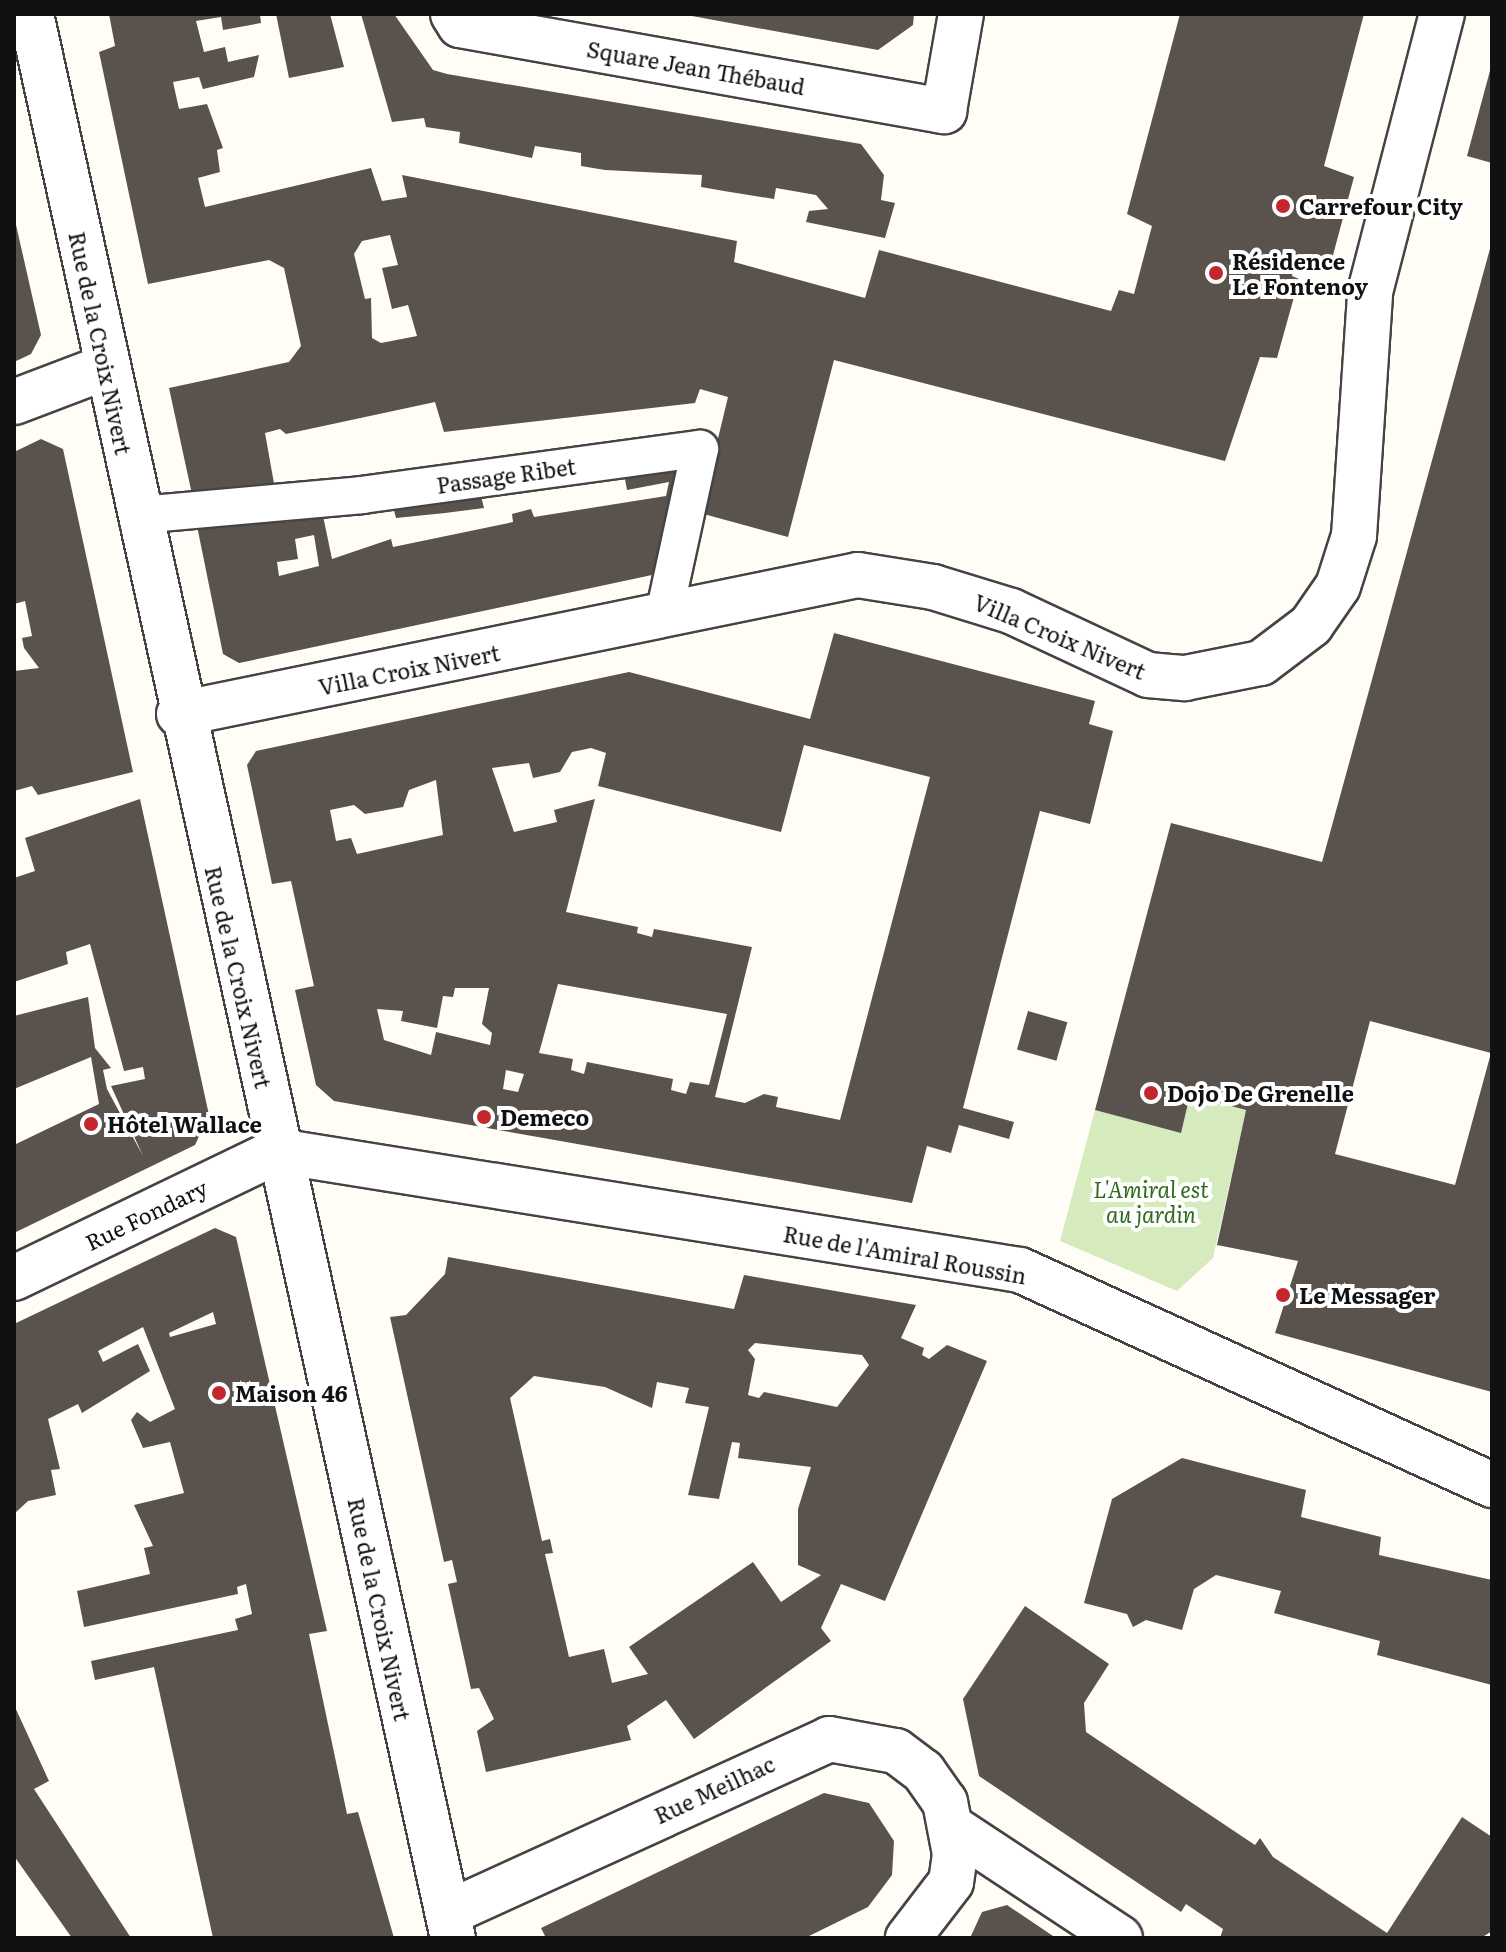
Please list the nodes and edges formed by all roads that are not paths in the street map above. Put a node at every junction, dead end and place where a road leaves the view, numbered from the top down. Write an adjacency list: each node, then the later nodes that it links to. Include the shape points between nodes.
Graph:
1 (31, 14): 5 (street, Rue de la Croix Nivert)
2 (453, 14): 3 (street, Square Jean Thébaud, via 460,25 944,111)
3 (961, 14)
4 (1442, 14): 8 (street, Villa Croix Nivert, via 1370,292 1354,536 1338,586 1311,625 1261,663 1185,678 1148,675 1011,611 933,587 858,575)
5 (106, 367): 6 (street); 7 (street, Rue de la Croix Nivert)
6 (14, 402)
7 (139, 515): 8 (street, Passage Ribet, via 362,495 700,449); 9 (street, Rue de la Croix Nivert)
8 (663, 618): 9 (street, Villa Croix Nivert)
9 (179, 714): 10 (street, Rue de la Croix Nivert)
10 (278, 1151): 11 (street, Rue Fondary); 12 (street, Rue de l'Amiral Roussin, via 1020,1270); 14 (street, Rue de la Croix Nivert)
11 (14, 1278)
12 (1492, 1485)
13 (953, 1828): 14 (street, Rue Meilhac, via 923,1771 896,1751 829,1739); 15 (street, via 951,1882); 16 (street)
14 (450, 1926)
15 (908, 1938)
16 (1120, 1938)

